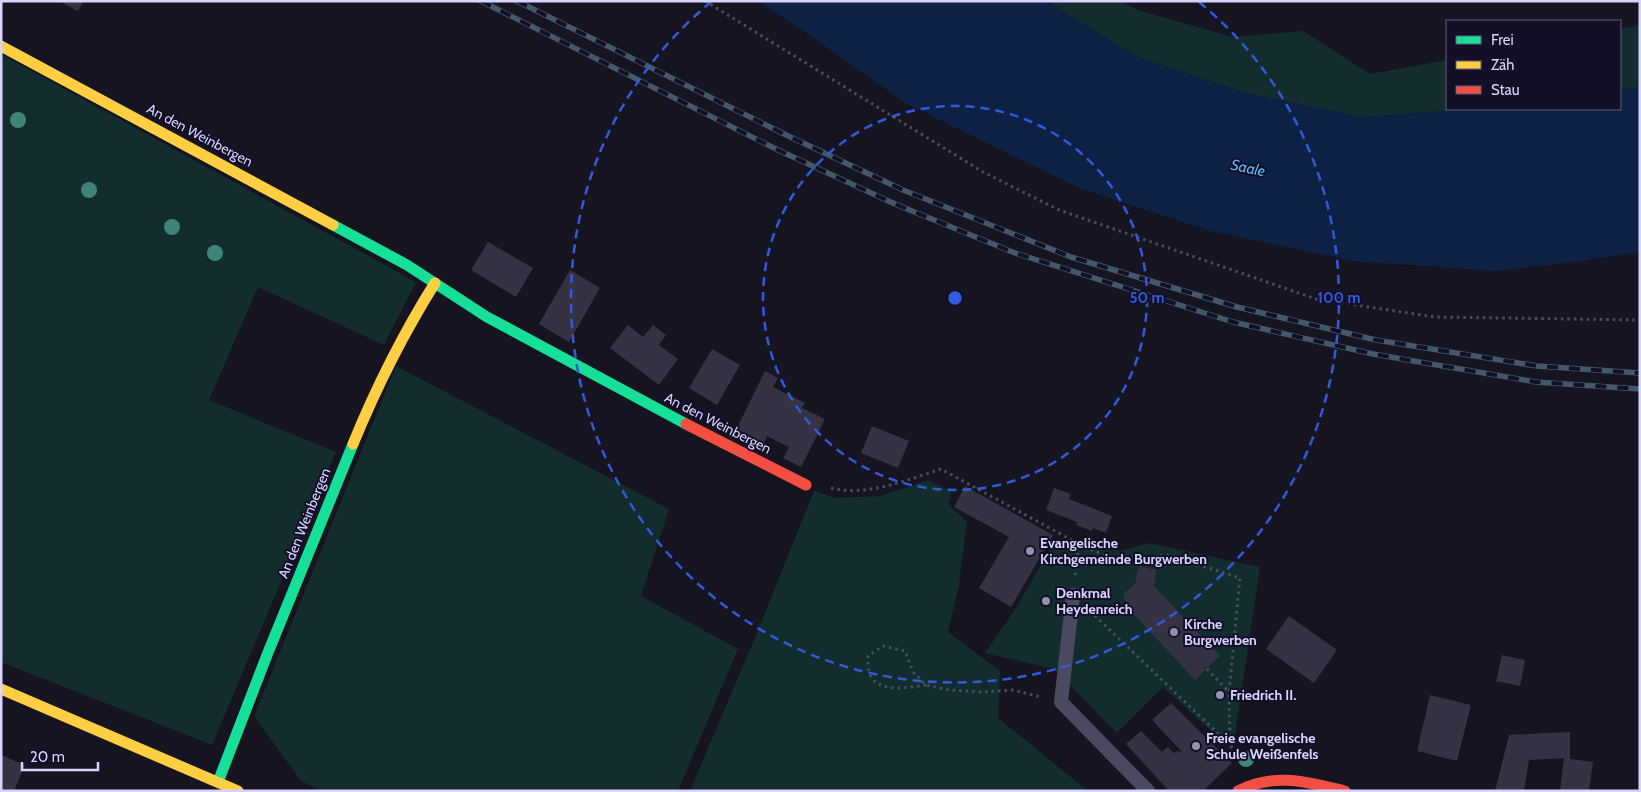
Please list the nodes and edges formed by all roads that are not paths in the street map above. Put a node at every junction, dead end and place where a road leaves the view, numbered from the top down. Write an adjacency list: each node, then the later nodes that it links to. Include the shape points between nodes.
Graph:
1 (1, 46): 2 (street, An den Weinbergen)
2 (434, 282): 3 (street, An den Weinbergen, via 487,317 662,412); 6 (street, An den Weinbergen, via 394,351 370,403)
3 (806, 485)
4 (1073, 595): 8 (lane, via 1062,702)
5 (1, 689): 6 (street)
6 (218, 782): 7 (street)
7 (238, 791)
8 (1148, 791)
9 (1238, 791): 10 (street, via 1257,782 1278,779)
10 (1345, 791)

